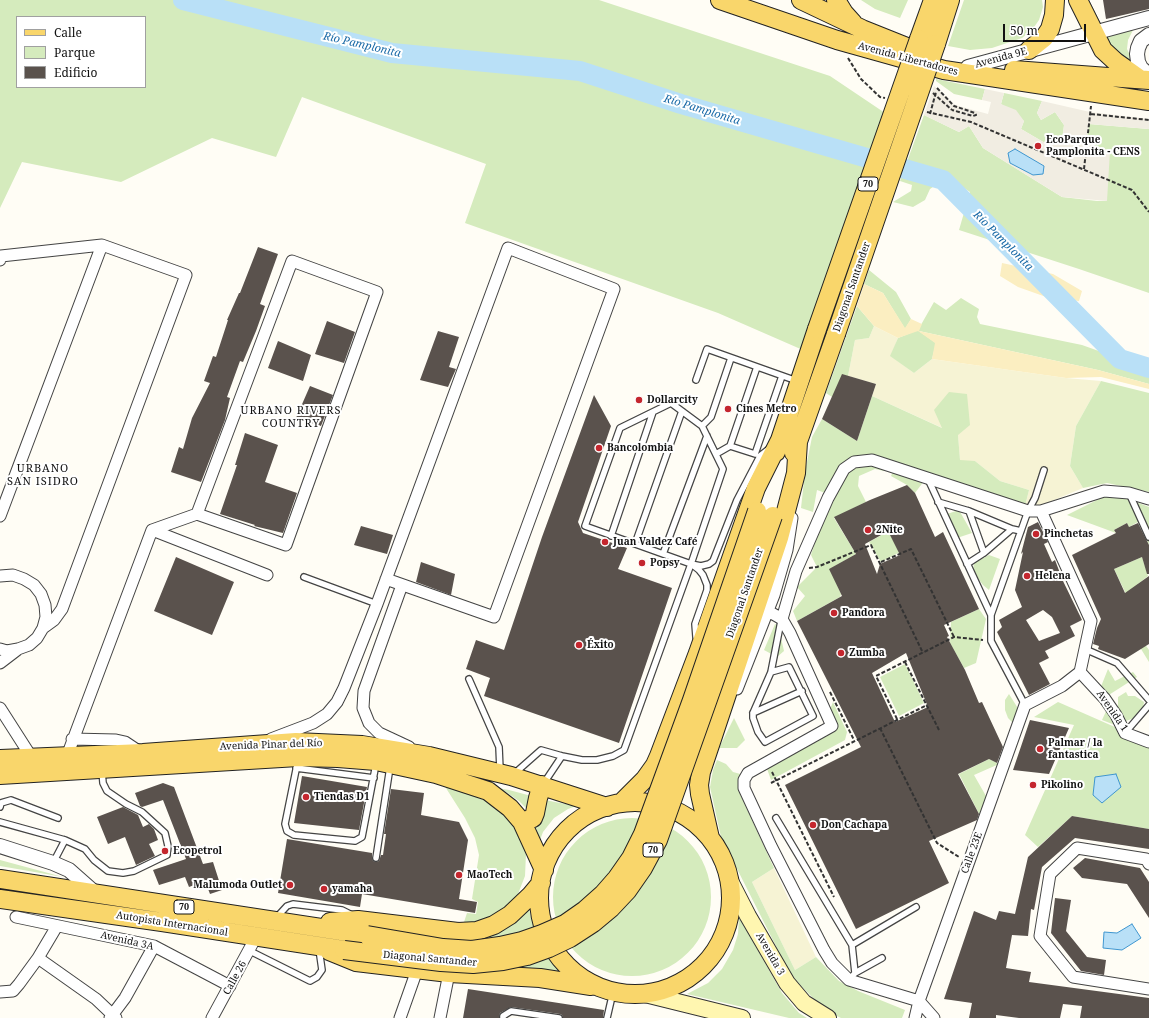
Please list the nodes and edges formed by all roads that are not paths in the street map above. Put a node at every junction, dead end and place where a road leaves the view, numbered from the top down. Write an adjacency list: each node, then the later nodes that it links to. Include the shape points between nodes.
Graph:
1 (720, 0): 15 (main road, Avenida Libertadores, via 837,40 944,70)
2 (801, 0): 9 (main road, Avenida Libertadores)
3 (836, 0): 9 (main road, via 844,13)
4 (933, 0): 22 (main road, Diagonal Santander / 70, bridge)
5 (950, 0): 28 (main road, Diagonal Santander / 70, bridge, via 936,44 929,87)
6 (1055, 0): 12 (main road, via 1055,12 1050,29 1042,41)
7 (1078, 0): 10 (main road)
8 (1149, 18): 10 (street, Avenida 9E)
9 (862, 29): 13 (main road, Avenida Libertadores, via 934,58)
10 (1094, 33): 12 (street, Avenida 9E); 14 (main road, via 1103,50 1111,58)
11 (1149, 34): 14 (street, via 1141,41 1137,54)
12 (1030, 50): 13 (street, Avenida 9E)
13 (968, 67): 14 (main road, Avenida Libertadores)
14 (1146, 78)
15 (1149, 101)
16 (102, 245): 17 (street, via 1,256); 42 (street); 63 (street, via 186,275 62,609 54,620)
17 (0, 260)
18 (731, 358): 19 (lane); 21 (lane, via 707,350); 25 (lane, via 711,417)
19 (757, 367): 20 (lane); 29 (lane)
20 (782, 376): 22 (lane); 29 (lane, via 755,454)
21 (696, 380)
22 (799, 381): 27 (main road, Diagonal Santander / 70)
23 (682, 411): 24 (lane, via 671,403); 25 (lane); 48 (lane)
24 (653, 412): 46 (lane); 46 (lane, via 620,428 585,526)
25 (702, 426): 26 (lane)
26 (707, 436): 30 (lane); 50 (lane)
27 (780, 440): 41 (main road, Diagonal Santander / 70); 51 (lane, via 760,456 737,500 713,561 706,565); 67 (main road, via 756,488)
28 (798, 442): 32 (main road); 41 (main road, Diagonal Santander / 70)
29 (730, 446): 30 (lane)
30 (716, 454): 51 (lane, via 723,469)
31 (1044, 470): 38 (lane)
32 (796, 473): 60 (street, via 789,538); 79 (main road, via 767,577)
33 (927, 476): 36 (lane); 38 (street); 62 (street, via 872,460 854,462 844,469 828,498 796,571)
34 (1129, 493): 35 (street); 39 (street, via 1104,491); 47 (lane)
35 (1149, 499)
36 (938, 502): 37 (lane); 52 (lane)
37 (969, 511): 43 (lane); 49 (lane)
38 (1028, 511): 39 (street); 45 (lane)
39 (1040, 511): 66 (street, via 1091,621)
40 (197, 514): 40 (street, via 286,544 377,292 292,261); 44 (street)
41 (765, 514): 114 (main road, Diagonal Santander / 70, bridge, via 692,700 646,828 631,858 603,894 565,924 500,946 472,950 443,948); 119 (main road, Diagonal Santander / 70, bridge, via 658,840 644,868 611,908 570,938 527,956 502,961 474,964)
42 (0, 516)
43 (1012, 529): 45 (lane); 49 (lane)
44 (152, 530): 54 (street); 82 (street)
45 (1021, 531): 61 (lane)
46 (611, 536): 48 (lane)
47 (1149, 537)
48 (635, 544): 50 (lane)
49 (984, 553): 52 (lane)
50 (663, 554): 51 (lane)
51 (691, 564): 67 (lane, via 703,575 707,585 696,624); 84 (lane, via 624,750 597,760)
52 (967, 564): 61 (lane)
53 (0, 576): 63 (street, via 13,575 34,585 45,605 46,617)
54 (267, 576)
55 (304, 578): 58 (lane)
56 (386, 579): 57 (street); 57 (street, via 508,248 614,289 494,617); 58 (street)
57 (402, 585): 59 (street)
58 (377, 604): 59 (street); 81 (street, via 344,688 327,714 313,723)
59 (392, 610): 83 (street, via 364,691 363,708 369,723 379,733)
60 (768, 611): 62 (street); 79 (street, via 725,717)
61 (991, 615): 75 (lane, via 991,641)
62 (782, 619): 69 (lane); 124 (street, via 832,726 748,773 744,780 744,788 758,821 824,950 832,963)
63 (43, 628): 65 (street, via 29,645)
64 (0, 649): 65 (street)
65 (18, 649): 68 (street)
66 (1085, 649): 70 (street); 73 (lane, via 1117,663)
67 (698, 653): 93 (main road, via 655,765 645,779)
68 (0, 663)
69 (771, 672): 72 (lane, via 789,667); 77 (lane)
70 (1080, 672): 75 (street, via 1062,686); 78 (street, Avenida 1, via 1105,700)
71 (469, 679): 90 (lane, via 499,747)
72 (802, 691): 77 (lane); 77 (lane, via 814,716 765,742 758,732)
73 (1149, 700)
74 (1149, 704): 78 (lane)
75 (1025, 705): 130 (street, Calle 23E)
76 (0, 708): 85 (street)
77 (753, 713)
78 (1125, 733): 80 (street, Avenida 1)
79 (711, 740): 99 (main road, via 699,785)
80 (1149, 742)
81 (257, 744): 82 (main road, Avenida Pinar del Río, via 143,753); 83 (main road, Avenida Pinar del Río, via 330,743 385,748)
82 (69, 747): 85 (main road, Avenida Pinar del Río)
83 (429, 756): 90 (main road, Avenida Pinar del Río)
84 (562, 756): 90 (lane, via 541,750); 92 (lane)
85 (32, 758): 86 (main road, Avenida Pinar del Río)
86 (0, 760)
87 (297, 762): 88 (main road, Avenida Pinar del Río); 89 (main road, Avenida Pinar del Río, via 338,758); 89 (lane, via 285,824 287,831 294,835 355,841 362,837)
88 (102, 768): 91 (main road, Avenida Pinar del Río); 100 (lane, via 103,783 107,791 142,812 165,833 167,855 134,871 108,871 85,849)
89 (380, 768): 98 (main road, Avenida Pinar del Río, via 436,774 488,791 510,808); 102 (lane)
90 (506, 774): 92 (main road, Avenida Pinar del Río)
91 (0, 775)
92 (542, 785): 93 (main road, Avenida Pinar del Río); 98 (main road, via 533,818)
93 (614, 805): 99 (main road, via 646,803 670,809 692,821); 105 (main road, via 582,818 568,830 551,852)
94 (0, 807): 95 (lane, via 1,803 11,800)
95 (58, 818)
96 (776, 818): 116 (lane)
97 (0, 822): 100 (lane)
98 (522, 822): 105 (main road, Avenida Pinar del Río)
99 (710, 838): 106 (main road, via 721,855)
100 (65, 840): 103 (lane)
101 (0, 846): 103 (street)
102 (376, 858)
103 (53, 863): 108 (street, via 69,870)
104 (1149, 864): 126 (street, via 1146,859 1077,848 1050,874 1040,936 1073,977)
105 (543, 877): 114 (main road, Autopista Internacional, via 531,895 510,915 494,925 477,931); 127 (main road, via 541,913 554,949 574,971)
106 (728, 877): 129 (main road, via 730,912 724,934 713,954 688,978 668,989); 139 (main road, Avenida 3, via 786,983 804,1002)
107 (0, 879): 108 (main road, Autopista Internacional / 70)
108 (95, 893): 112 (main road, Autopista Internacional / 70)
109 (0, 899): 115 (main road, Autopista Internacional / 70, via 162,922)
110 (916, 907): 116 (lane)
111 (16, 917): 113 (street, Avenida 3A)
112 (274, 920): 114 (main road, Autopista Internacional / 70, via 292,924); 114 (lane, via 287,906 293,904 348,912)
113 (57, 926): 117 (street, Avenida 3A); 120 (street)
114 (362, 928)
115 (253, 944): 118 (main road, Autopista Internacional / 70); 118 (lane, via 310,981 318,977 322,970); 125 (street, Calle 26)
116 (852, 945): 124 (lane)
117 (154, 946): 125 (street, Avenida 3A); 131 (street)
118 (319, 947): 119 (main road, Autopista Internacional / 70); 122 (main road, via 356,962)
119 (344, 950)
120 (38, 958): 128 (street, via 13,991); 131 (street, via 96,999)
121 (882, 958): 124 (lane)
122 (417, 970): 123 (main road); 133 (street)
123 (449, 973): 127 (main road, via 540,978); 134 (street)
124 (852, 977): 130 (street)
125 (230, 986): 132 (street, Calle 26)
126 (1149, 989)
127 (607, 990): 129 (main road, via 624,994); 137 (lane)
128 (0, 992)
129 (645, 994): 138 (main road)
130 (919, 1001): 140 (street, Calle 23E); 141 (street)
131 (113, 1017)
132 (212, 1018)
133 (400, 1018)
134 (440, 1018)
135 (502, 1018): 136 (lane, via 511,1011)
136 (560, 1018)
137 (607, 1018)
138 (742, 1018)
139 (828, 1018)
140 (914, 1018)
141 (934, 1018)

